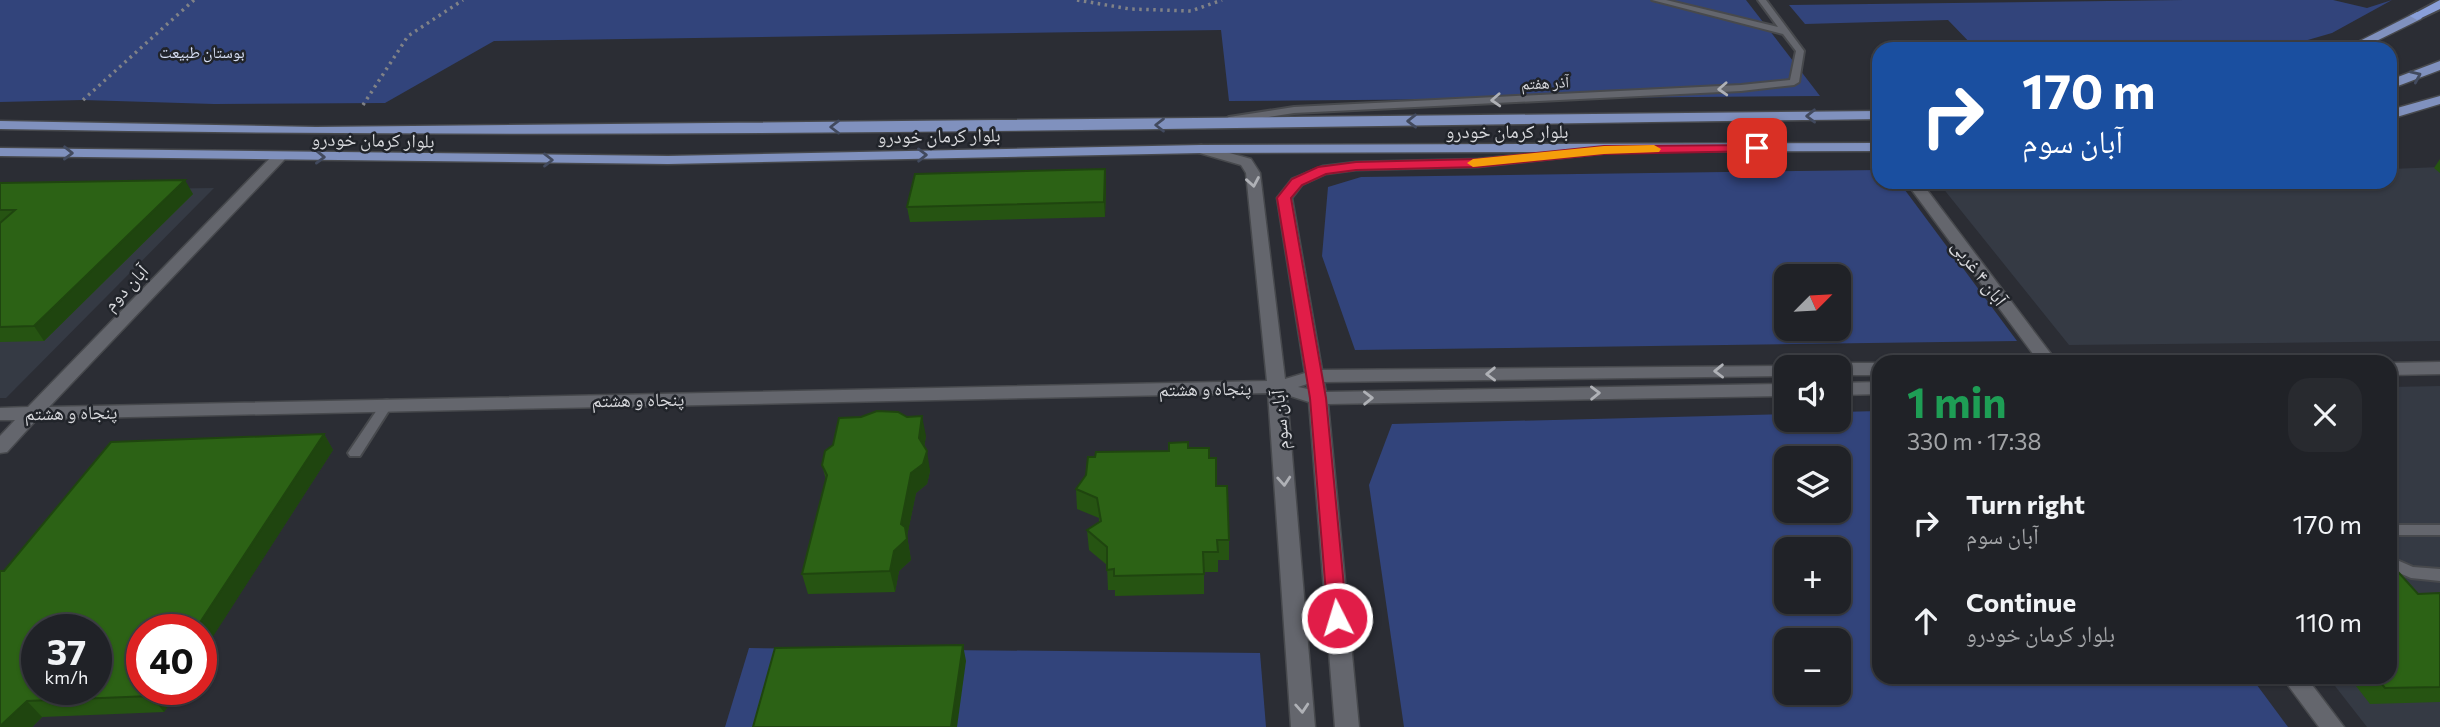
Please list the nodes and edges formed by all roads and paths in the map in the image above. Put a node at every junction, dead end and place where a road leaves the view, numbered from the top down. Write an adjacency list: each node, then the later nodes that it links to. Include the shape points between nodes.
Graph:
1 (194, 0): 13 (path)
2 (463, 0): 15 (path, via 408,36)
3 (1077, 0): 4 (path, via 1130,9 1191,11)
4 (1222, 0)
5 (1656, 0): 9 (lane)
6 (1762, 0): 9 (lane, آذر هفتم)
7 (2439, 2): 8 (highway)
8 (2417, 16): 10 (main road)
9 (1787, 32): 18 (lane, آذر هفتم, one-way to 18, via 1800,51 1794,82 1294,110)
10 (2364, 42)
11 (2440, 65): 12 (main road, one-way to 11)
12 (2397, 82)
13 (83, 100)
14 (2440, 100): 16 (main road)
15 (363, 104)
16 (2397, 113)
17 (1872, 115): 18 (main road, بلوار کرمان خودرو, one-way to 18)
18 (1203, 124): 19 (main road, بلوار کرمان خودرو, one-way to 19, via 330,131)
19 (0, 125)
20 (1872, 147): 22 (main road, بلوار کرمان خودرو)
21 (1201, 149): 22 (main road, بلوار کرمان خودرو); 24 (main road, بلوار کرمان خودرو, one-way to 21, via 668,160); 33 (street, آبان سوم, one-way to 33, via 1246,162 1253,173)
22 (1604, 150): 32 (street, آبان سوم, via 1478,163 1356,166 1323,170 1297,182 1284,198)
23 (0, 152): 24 (main road, بلوار کرمان خودرو, one-way to 24)
24 (279, 157): 39 (street, آبان دوم)
25 (1918, 189): 26 (street, آبان ۴ غربی)
26 (2043, 355)
27 (2440, 368): 30 (street)
28 (1851, 369): 29 (street)
29 (1872, 369)
30 (2397, 369)
31 (1774, 370): 32 (street, پنجاه و هشتم, one-way to 32)
32 (1314, 376): 33 (street, پنجاه و هشتم); 37 (street, آبان سوم)
33 (1277, 387): 37 (street, پنجاه و هشتم); 38 (street, پنجاه و هشتم); 48 (street, آبان سوم, one-way to 48)
34 (1872, 388): 35 (street)
35 (1851, 389)
36 (1774, 390): 37 (street, پنجاه و هشتم, one-way to 36)
37 (1318, 398): 49 (street, آبان سوم)
38 (387, 404): 39 (street, پنجاه و هشتم); 42 (lane)
39 (32, 413): 40 (street, پنجاه و هشتم); 41 (street, آبان دوم)
40 (0, 414)
41 (0, 447)
42 (355, 453)
43 (2397, 530): 44 (lane)
44 (2440, 530)
45 (2397, 565): 46 (lane)
46 (2440, 575)
47 (2298, 684): 50 (street)
48 (1303, 727)
49 (1347, 727)
50 (2332, 727)

